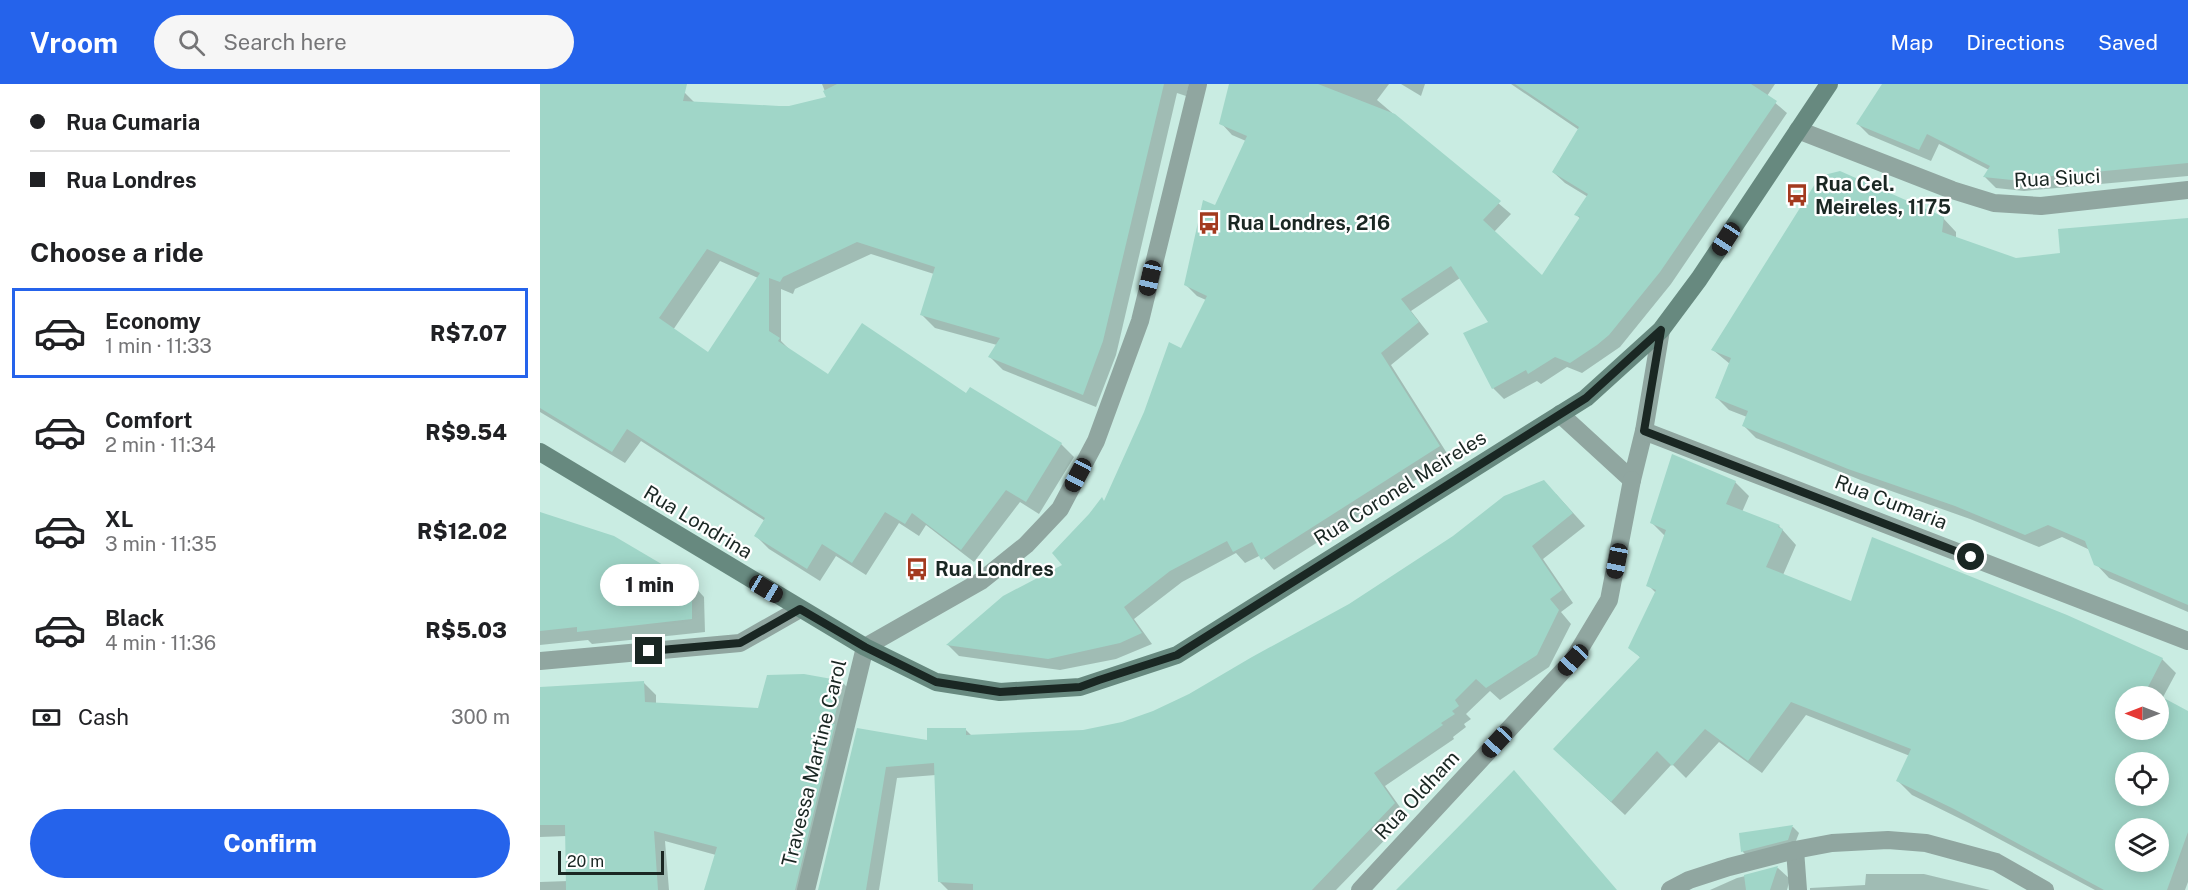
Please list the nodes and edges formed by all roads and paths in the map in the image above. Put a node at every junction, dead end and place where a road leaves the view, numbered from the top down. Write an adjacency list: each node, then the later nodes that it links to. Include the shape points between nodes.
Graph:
1 (1198, 84): 12 (street, via 1140,321 1096,441 1060,509 981,581)
2 (1829, 84): 3 (street, Rua Coronel Meireles)
3 (1798, 130): 4 (street, Rua Siuci, via 1994,203 2041,206); 5 (street, Rua Coronel Meireles)
4 (2188, 190)
5 (1661, 330): 6 (street, Rua Coronel Meireles, via 1586,398); 7 (street, Rua Oldham)
6 (1560, 414): 9 (street); 12 (street, Rua Coronel Meireles, via 1177,655 1080,687 1000,692 936,682)
7 (1644, 431): 9 (street, Rua Oldham); 11 (street, Rua Cumaria)
8 (540, 452): 10 (street, Rua Londrina)
9 (1632, 480): 16 (street, Rua Oldham, via 1609,600 1573,660)
10 (800, 609): 12 (street, Rua Londrina); 13 (street, via 740,643)
11 (2188, 641)
12 (865, 647): 15 (street, Travessa Martine Carol)
13 (540, 661)
14 (1795, 850): 17 (street, via 1729,867); 18 (street); 19 (street, via 1832,843 1888,840 1926,843 1996,862)
15 (806, 890)
16 (1360, 890)
17 (1670, 890)
18 (1798, 890)
19 (2045, 890)

